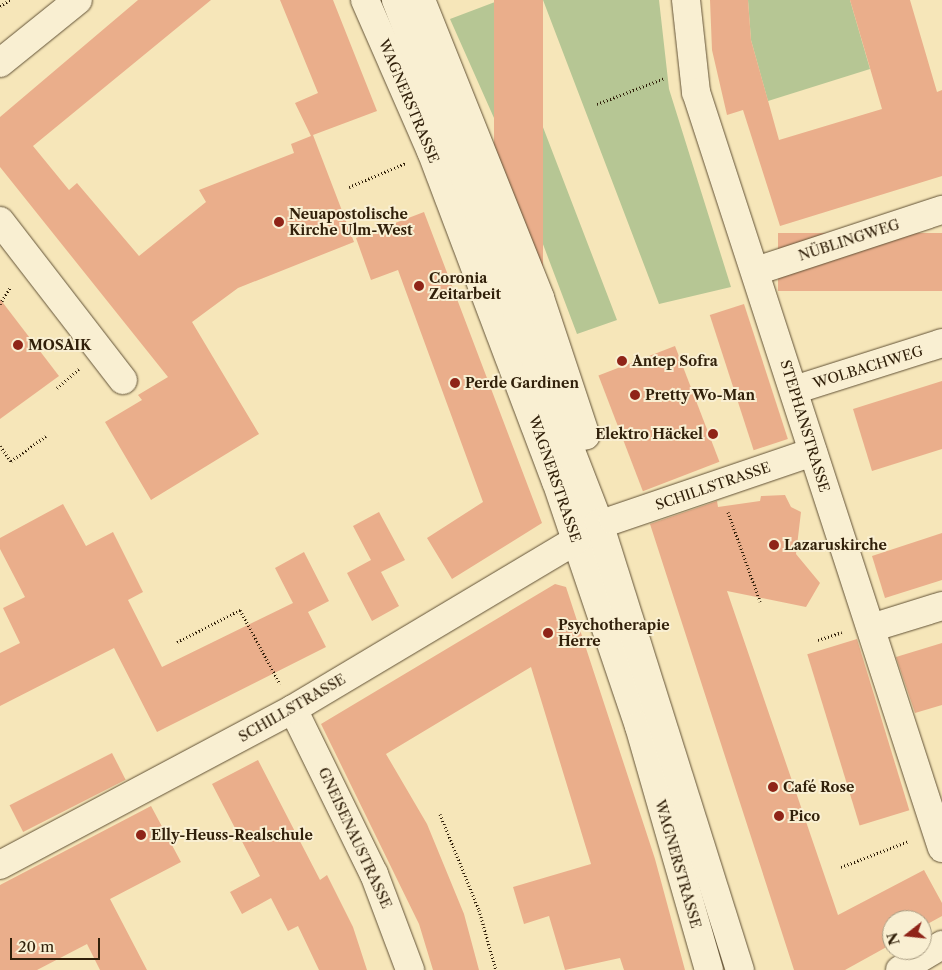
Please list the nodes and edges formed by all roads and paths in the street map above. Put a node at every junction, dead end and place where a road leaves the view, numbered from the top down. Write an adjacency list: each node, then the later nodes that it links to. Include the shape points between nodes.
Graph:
1 (10, 0): 8 (path)
2 (78, 0): 9 (street)
3 (365, 0): 12 (street, WAGNERSTRASSE)
4 (383, 0): 41 (street, via 496,283 587,529)
5 (396, 0): 42 (street, via 599,523)
6 (421, 0): 26 (street, via 540,298)
7 (686, 0): 10 (street, STEPHANSTRASSE)
8 (0, 6)
9 (0, 63)
10 (692, 67): 11 (path); 16 (street, STEPHANSTRASSE)
11 (597, 104)
12 (431, 151): 13 (path); 27 (street, WAGNERSTRASSE)
13 (349, 187)
14 (942, 210): 16 (street, NÜBLINGWEG)
15 (0, 221): 20 (street)
16 (756, 271): 21 (street, STEPHANSTRASSE)
17 (10, 288): 18 (path)
18 (0, 303)
19 (942, 344): 21 (street, WOLBACHWEG)
20 (123, 380)
21 (794, 390): 24 (street, STEPHANSTRASSE)
22 (46, 436): 23 (path, via 10,461)
23 (0, 446)
24 (813, 452): 25 (street, SCHILLSTRASSE); 30 (street, STEPHANSTRASSE)
25 (717, 484): 26 (street, SCHILLSTRASSE); 28 (path)
26 (613, 520): 43 (street, via 692,756)
27 (577, 540): 32 (street, SCHILLSTRASSE); 40 (street, WAGNERSTRASSE, via 639,726)
28 (760, 601)
29 (942, 606): 30 (street)
30 (871, 628): 34 (street, STEPHANSTRASSE)
31 (177, 642): 32 (path, via 240,610)
32 (293, 709): 35 (street, SCHILLSTRASSE); 38 (street, GNEISENAUSTRASSE, via 374,874)
33 (440, 814): 39 (path, via 479,910)
34 (938, 840): 36 (path)
35 (0, 865)
36 (841, 867)
37 (942, 945): 44 (street)
38 (410, 970)
39 (496, 970)
40 (709, 970)
41 (726, 970)
42 (740, 970)
43 (757, 970)
44 (900, 970)

